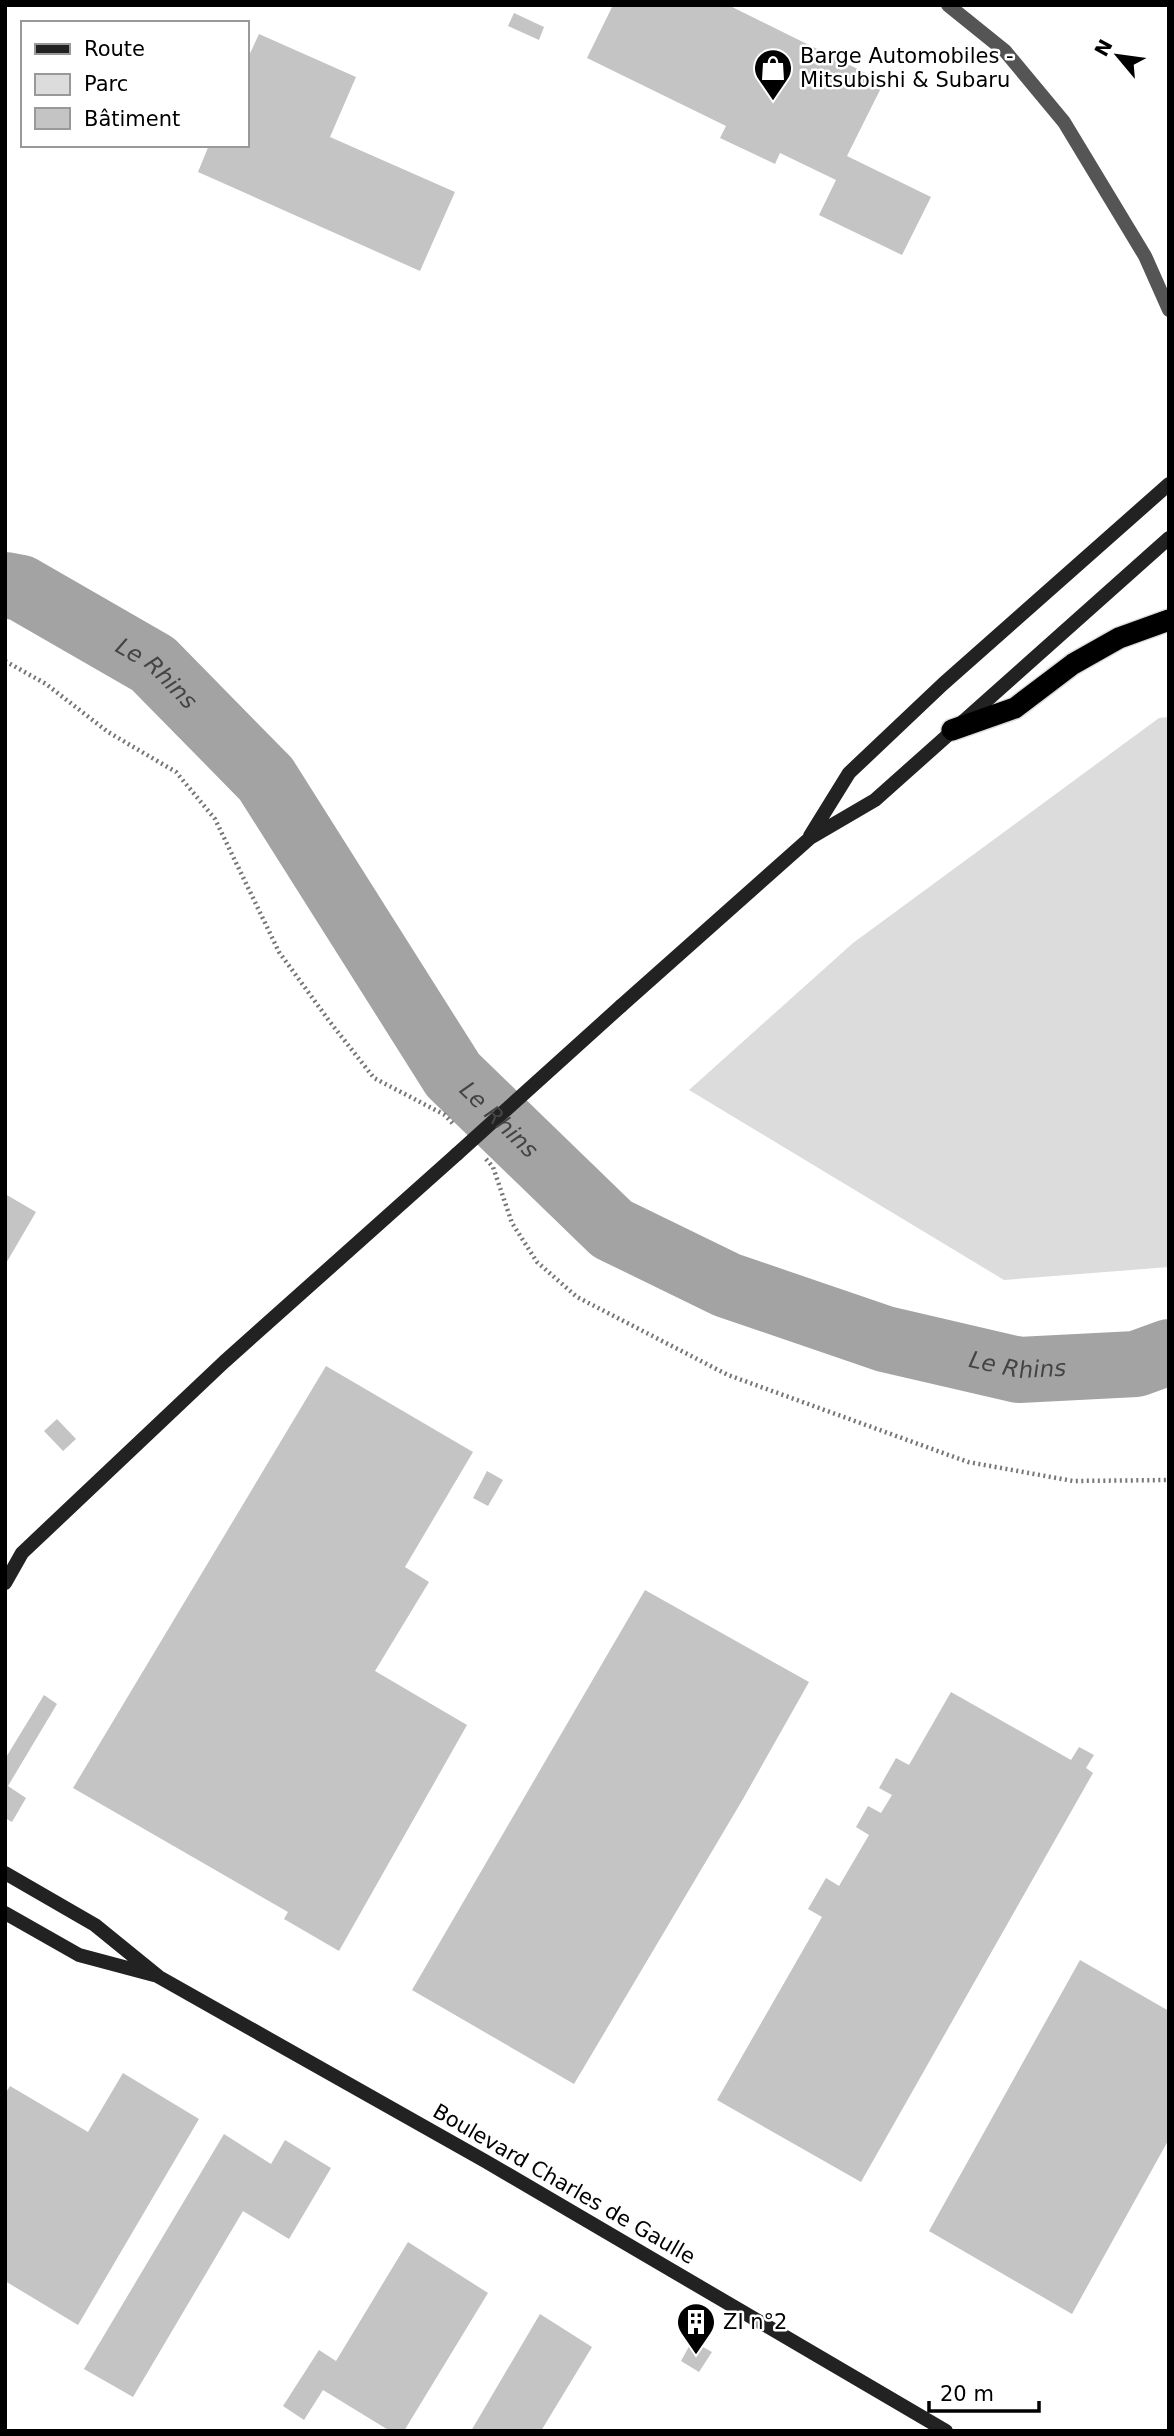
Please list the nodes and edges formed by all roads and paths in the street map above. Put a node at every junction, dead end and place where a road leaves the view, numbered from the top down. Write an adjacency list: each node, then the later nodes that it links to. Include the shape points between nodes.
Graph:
1 (948, 5): 2 (street, via 1005,51 1064,122 1145,256)
2 (1169, 308)
3 (1169, 484): 8 (street, via 849,773)
4 (1169, 538): 7 (street)
5 (1169, 620): 7 (highway, via 1119,638 1073,664 1015,708)
6 (5, 661): 9 (path, via 176,772 215,819 279,952 374,1078 445,1115)
7 (952, 730): 8 (street, via 875,800)
8 (810, 838): 12 (street, bridge, via 224,1362)
9 (461, 1132)
10 (485, 1158): 11 (path, via 493,1167 512,1223 537,1262 576,1297 728,1375 968,1462 1073,1481)
11 (1169, 1480)
12 (22, 1553): 13 (street); 14 (street)
13 (5, 1559)
14 (5, 1583)
15 (5, 1873): 17 (street, Boulevard Charles de Gaulle, via 95,1925)
16 (5, 1913): 17 (street, Boulevard Charles de Gaulle, via 79,1955)
17 (159, 1977): 18 (street, Boulevard Charles de Gaulle, via 485,2161)
18 (946, 2431)

